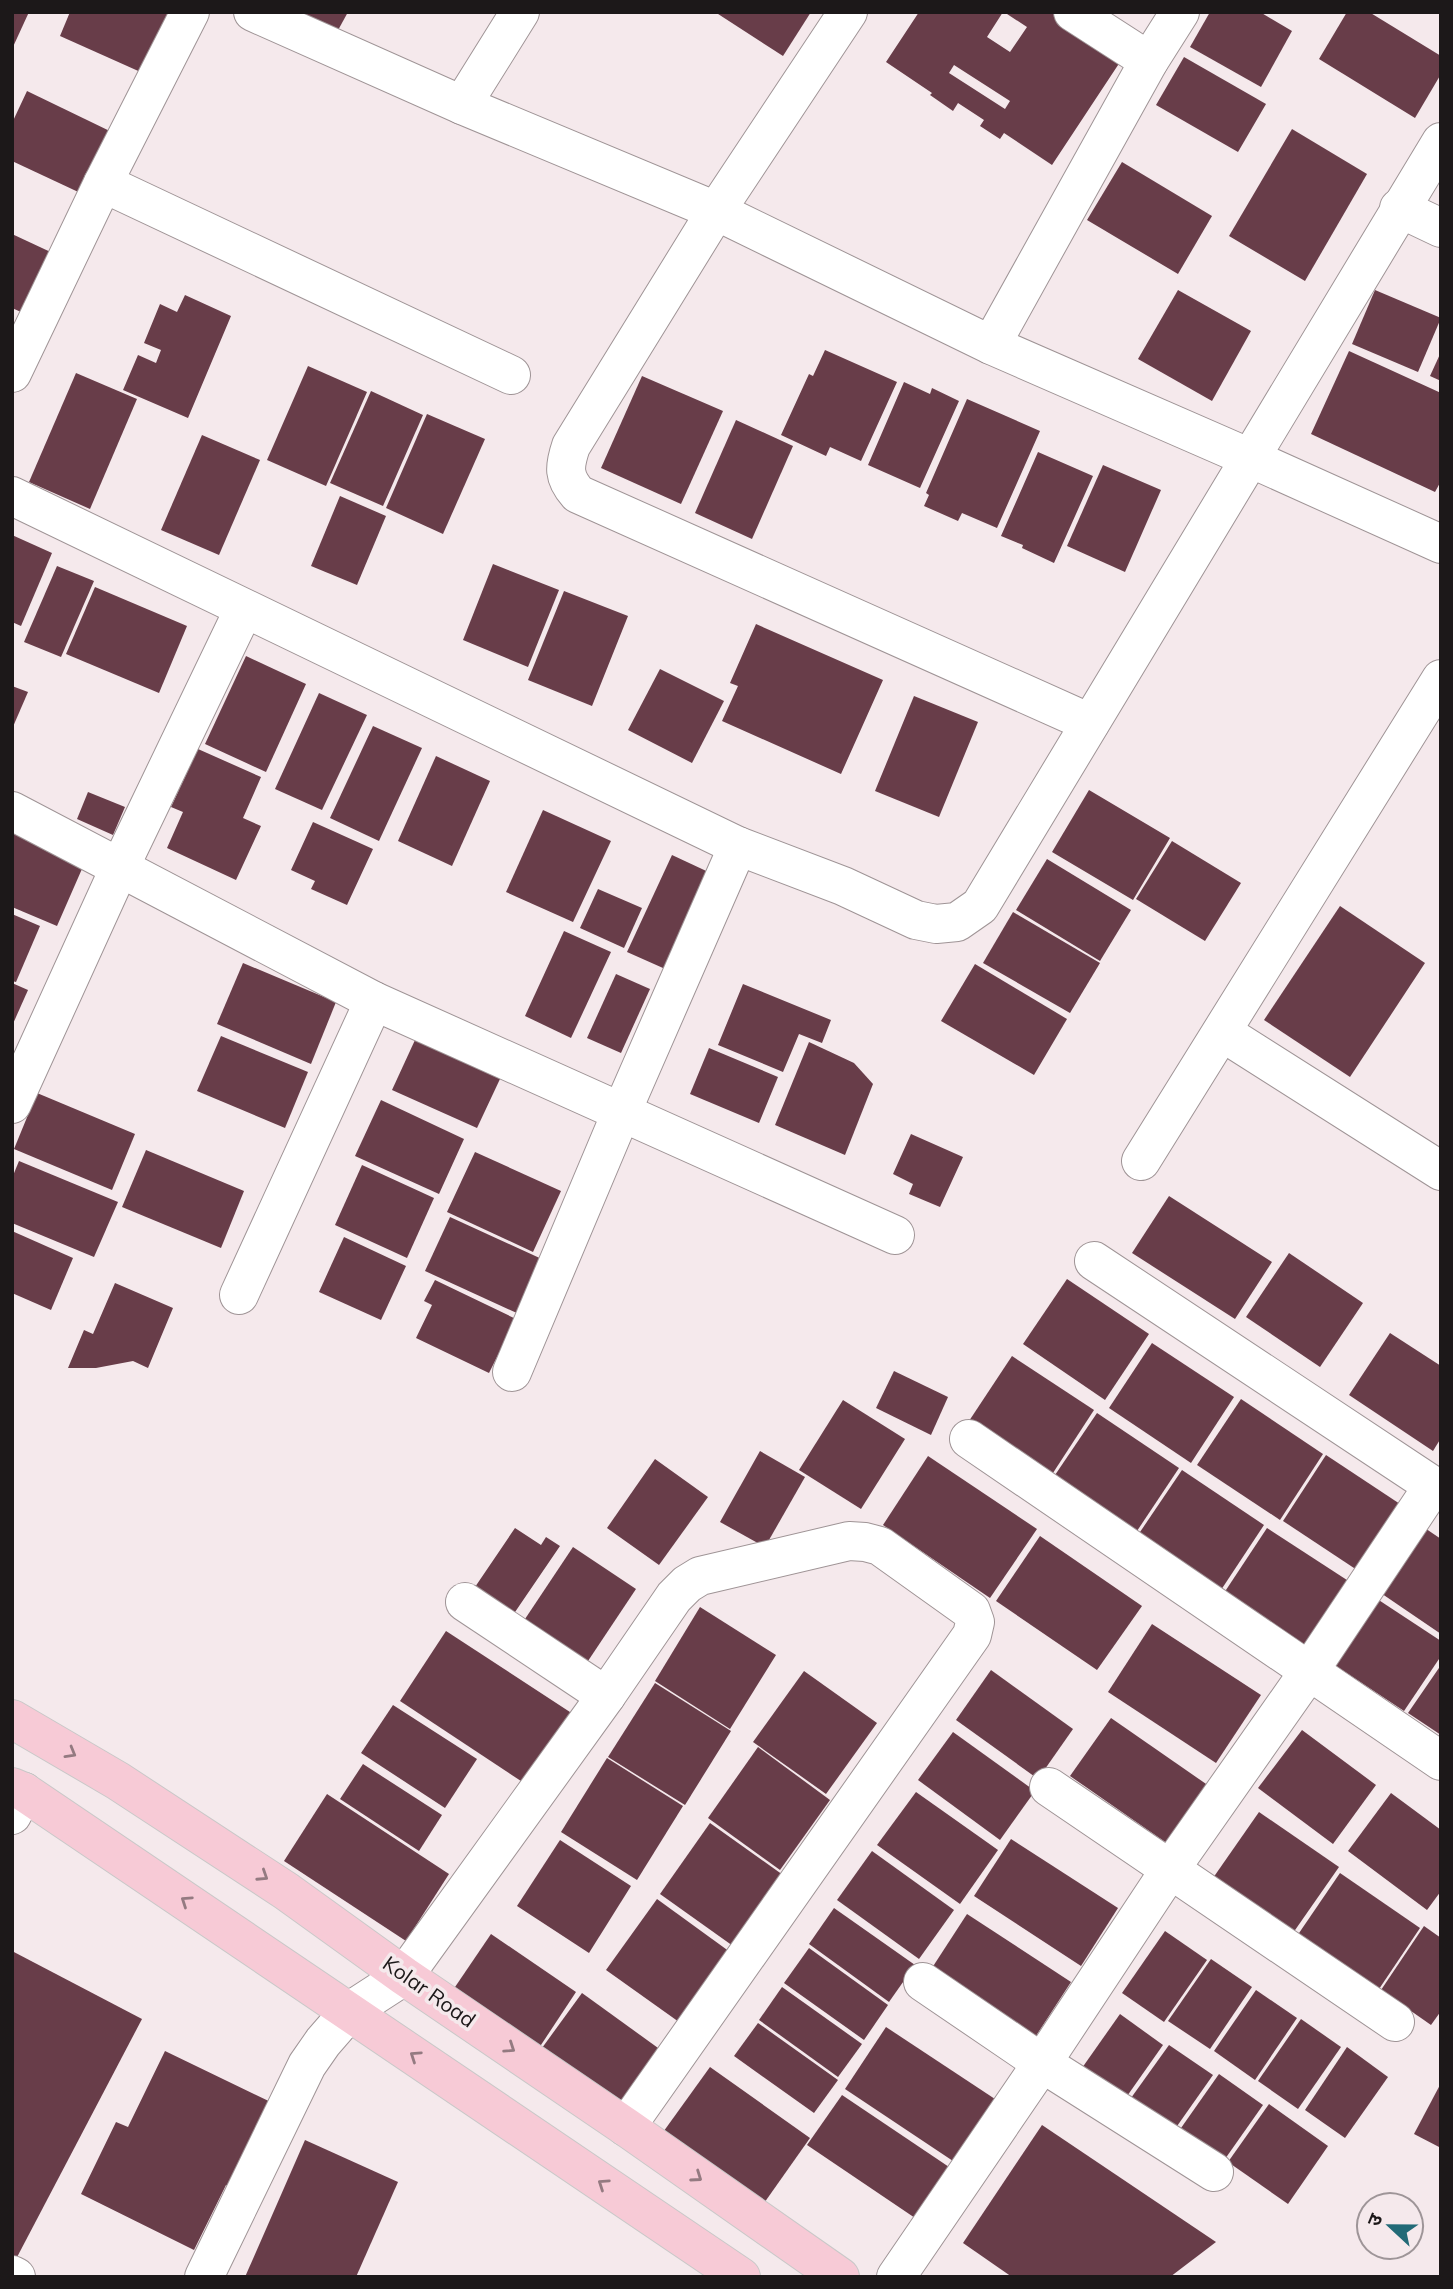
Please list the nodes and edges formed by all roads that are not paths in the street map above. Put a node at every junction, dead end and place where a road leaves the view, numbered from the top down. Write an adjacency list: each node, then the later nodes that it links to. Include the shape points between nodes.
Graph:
1 (190, 12): 10 (street)
2 (253, 12): 8 (street)
3 (520, 12): 8 (street)
4 (848, 12): 12 (street)
5 (1073, 12): 7 (street)
6 (1180, 12): 7 (street)
7 (1149, 61): 14 (street)
8 (462, 105): 12 (street)
9 (1441, 142): 11 (street)
10 (103, 183): 15 (street); 16 (street)
11 (1399, 208): 13 (street); 17 (street)
12 (716, 211): 14 (street); 22 (street, via 571,446 565,463 568,482 578,494)
13 (1441, 228)
14 (990, 345): 17 (street)
15 (12, 373)
16 (511, 375)
17 (1251, 458): 19 (street); 22 (street)
18 (12, 496): 20 (street)
19 (1441, 544)
20 (244, 609): 24 (street); 25 (street)
21 (1441, 679): 27 (street)
22 (1090, 723): 24 (street, via 980,906 957,922 916,920)
23 (12, 811): 25 (street)
24 (738, 846): 29 (street)
25 (119, 869): 26 (street); 28 (street)
26 (374, 1001): 29 (street); 34 (street)
27 (1222, 1032): 30 (street); 31 (street)
28 (12, 1104)
29 (622, 1111): 32 (street); 35 (street)
30 (1141, 1161)
31 (1441, 1171)
32 (895, 1235)
33 (1094, 1261): 37 (street)
34 (239, 1295)
35 (512, 1372)
36 (970, 1439): 39 (street)
37 (1437, 1489): 39 (street)
38 (465, 1602): 40 (street)
39 (1310, 1670): 42 (street); 45 (street)
40 (606, 1696): 46 (street); 51 (street, via 687,1584 700,1576 849,1541 880,1546 971,1611 975,1622 972,1635)
41 (12, 1719): 46 (main road, Kolar Road, one-way to 46, via 118,1781 263,1876)
42 (1441, 1761)
43 (1049, 1787): 45 (street)
44 (16, 1798): 48 (main road, one-way to 44)
45 (1171, 1868): 49 (street); 50 (street)
46 (404, 1976): 48 (street); 51 (main road, Kolar Road, one-way to 51)
47 (923, 1982): 50 (street)
48 (349, 2011): 53 (street, via 307,2066); 54 (main road, one-way to 48)
49 (1395, 2022)
50 (1042, 2063): 52 (street); 56 (street)
51 (626, 2127): 55 (main road, Kolar Road, one-way to 55)
52 (1214, 2172)
53 (204, 2277)
54 (741, 2277)
55 (840, 2277)
56 (896, 2277)

